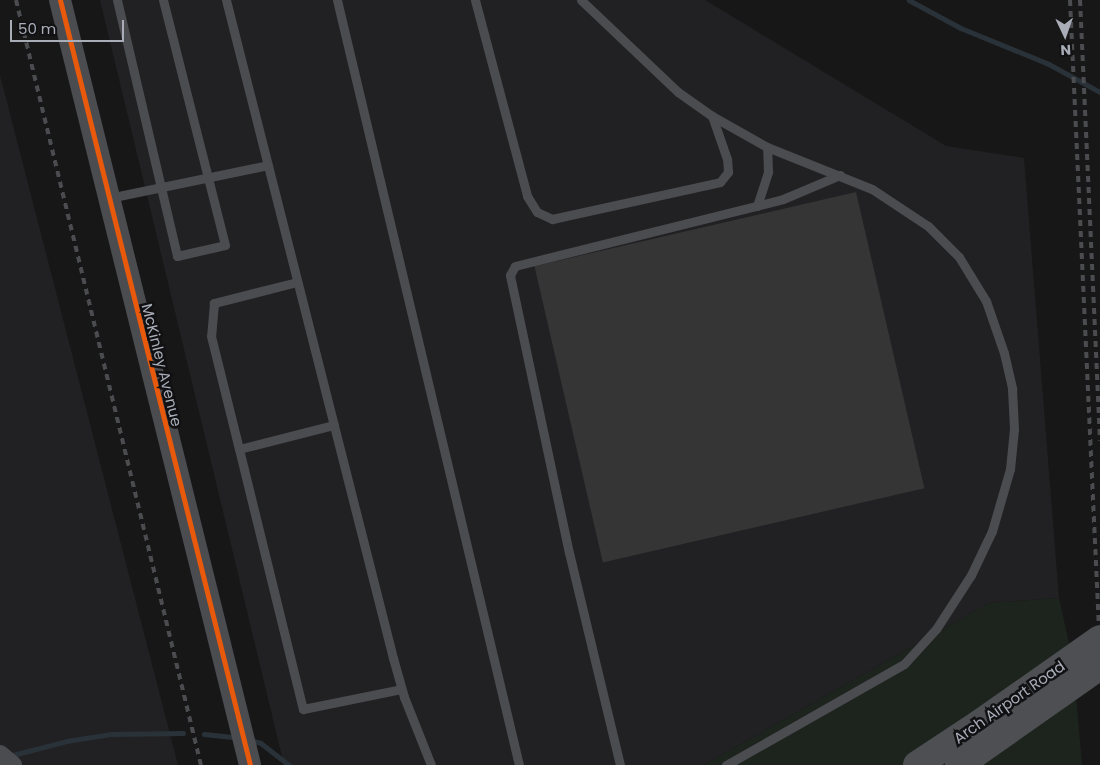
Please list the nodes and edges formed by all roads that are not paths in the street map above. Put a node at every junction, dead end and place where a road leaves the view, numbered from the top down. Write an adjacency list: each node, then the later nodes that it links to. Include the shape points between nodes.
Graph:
1 (60, 0): 14 (street, McKinley Avenue)
2 (117, 0): 13 (lane)
3 (163, 0): 12 (lane)
4 (226, 0): 10 (lane)
5 (337, 0): 27 (lane)
6 (474, 0): 8 (lane, via 527,196 537,212 552,219 720,182 728,172)
7 (581, 0): 8 (lane, via 678,92)
8 (712, 116): 9 (lane)
9 (767, 147): 11 (lane); 15 (lane, via 768,172)
10 (268, 165): 12 (lane); 16 (lane)
11 (840, 175): 15 (lane, via 813,189); 29 (lane, via 872,190 928,226 960,257 986,301 1012,388 1014,429 1010,469 992,531 971,576 936,629 904,664)
12 (208, 178): 13 (lane); 13 (lane, via 225,245 177,256)
13 (161, 188): 14 (lane)
14 (108, 198): 25 (street, McKinley Avenue)
15 (757, 206): 28 (lane, via 515,266 510,275 569,554)
16 (297, 282): 17 (lane); 18 (lane, via 214,303 211,336)
17 (334, 425): 18 (lane); 21 (lane)
18 (239, 449): 21 (lane, via 303,709)
19 (1100, 639): 30 (main road, Arch Airport Road, bridge)
20 (1100, 666): 23 (main road, Arch Airport Road)
21 (401, 689): 26 (lane)
22 (0, 754): 24 (street)
23 (969, 758)
24 (13, 765)
25 (250, 765)
26 (431, 765)
27 (519, 765)
28 (620, 765)
29 (726, 765)
30 (917, 765)

